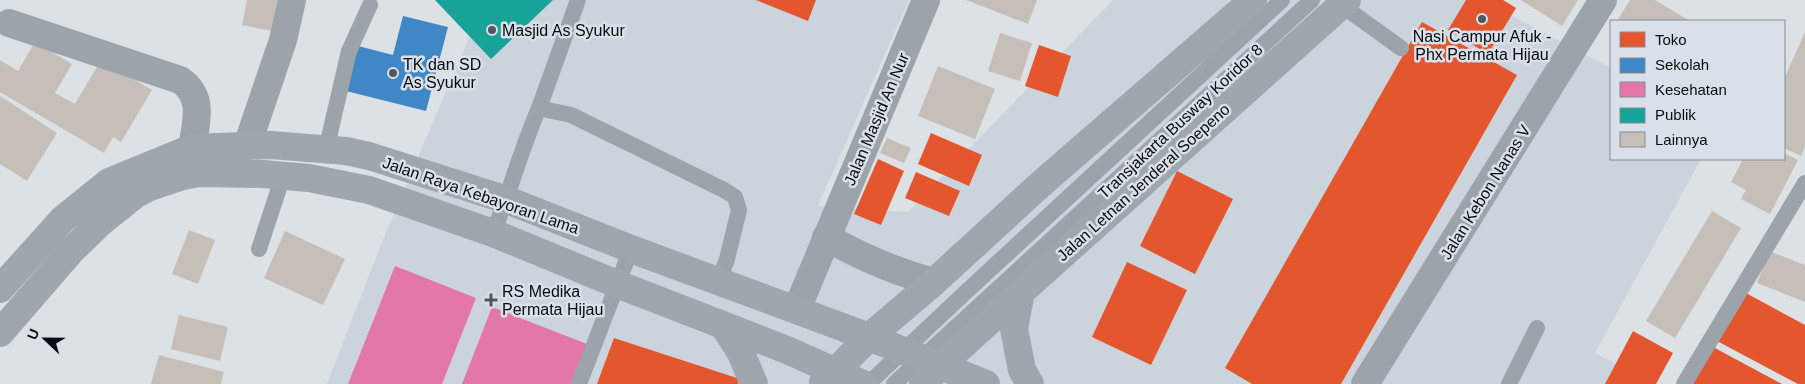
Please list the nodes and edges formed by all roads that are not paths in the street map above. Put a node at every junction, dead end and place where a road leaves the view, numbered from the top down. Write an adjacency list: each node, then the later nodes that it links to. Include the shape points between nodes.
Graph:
1 (292, 0): 13 (street, via 283,40)
2 (578, 0): 12 (lane)
3 (926, 0): 20 (street, Jalan Masjid An Nur)
4 (1253, 0): 24 (main road, via 1042,183)
5 (1282, 0): 33 (lane, Transjakarta Busway Koridor 8)
6 (1312, 0): 33 (lane, Transjakarta Busway Koridor 8)
7 (1603, 0): 42 (street, Jalan Kebon Nanas V)
8 (1344, 3): 11 (lane); 27 (main road, Jalan Letnan Jenderal Soepeno)
9 (370, 5): 15 (lane, via 349,50)
10 (9, 23): 14 (street, via 184,83 196,100 197,119)
11 (1401, 48)
12 (539, 108): 18 (lane); 23 (lane, via 571,115 735,197 740,210)
13 (247, 146): 14 (main road, Jalan Raya Kebayoran Lama); 15 (main road, Jalan Raya Kebayoran Lama)
14 (192, 148): 26 (main road, Jalan Raya Kebayoran Lama, via 109,182 62,220)
15 (326, 150): 18 (main road, Jalan Raya Kebayoran Lama, via 369,156)
16 (283, 176): 19 (main road, Jalan Raya Kebayoran Lama, via 369,190); 21 (lane); 31 (main road, Jalan Raya Kebayoran Lama, via 199,174 183,176 136,194 71,251)
17 (1805, 183): 44 (lane)
18 (507, 200): 19 (lane); 22 (main road, Jalan Raya Kebayoran Lama)
19 (493, 233): 25 (main road, Jalan Raya Kebayoran Lama)
20 (826, 237): 24 (street, via 886,268); 28 (street, Jalan Masjid An Nur)
21 (259, 249)
22 (631, 249): 23 (main road, Jalan Raya Kebayoran Lama); 25 (lane)
23 (720, 281): 28 (main road, Jalan Raya Kebayoran Lama)
24 (934, 282): 32 (main road)
25 (617, 284): 29 (main road, Jalan Raya Kebayoran Lama); 35 (lane)
26 (0, 290)
27 (1021, 292): 33 (main road, Jalan Letnan Jenderal Soepeno); 41 (main road, via 1014,329 1022,370)
28 (797, 309): 32 (main road, Jalan Raya Kebayoran Lama)
29 (724, 326): 34 (main road, Jalan Raya Kebayoran Lama, via 787,350); 36 (main road, via 741,353)
30 (1537, 328): 43 (lane)
31 (0, 333)
32 (869, 337): 33 (main road, Jalan Raya Kebayoran Lama); 34 (main road)
33 (922, 365): 38 (lane, Transjakarta Busway Koridor 8); 39 (lane, Transjakarta Busway Koridor 8); 40 (main road, Jalan Raya Kebayoran Lama)
34 (828, 378): 37 (main road, Jalan Raya Kebayoran Lama)
35 (579, 384)
36 (754, 384)
37 (863, 384)
38 (868, 384)
39 (894, 384)
40 (986, 384)
41 (1030, 384)
42 (1365, 384)
43 (1509, 384)
44 (1684, 384)

